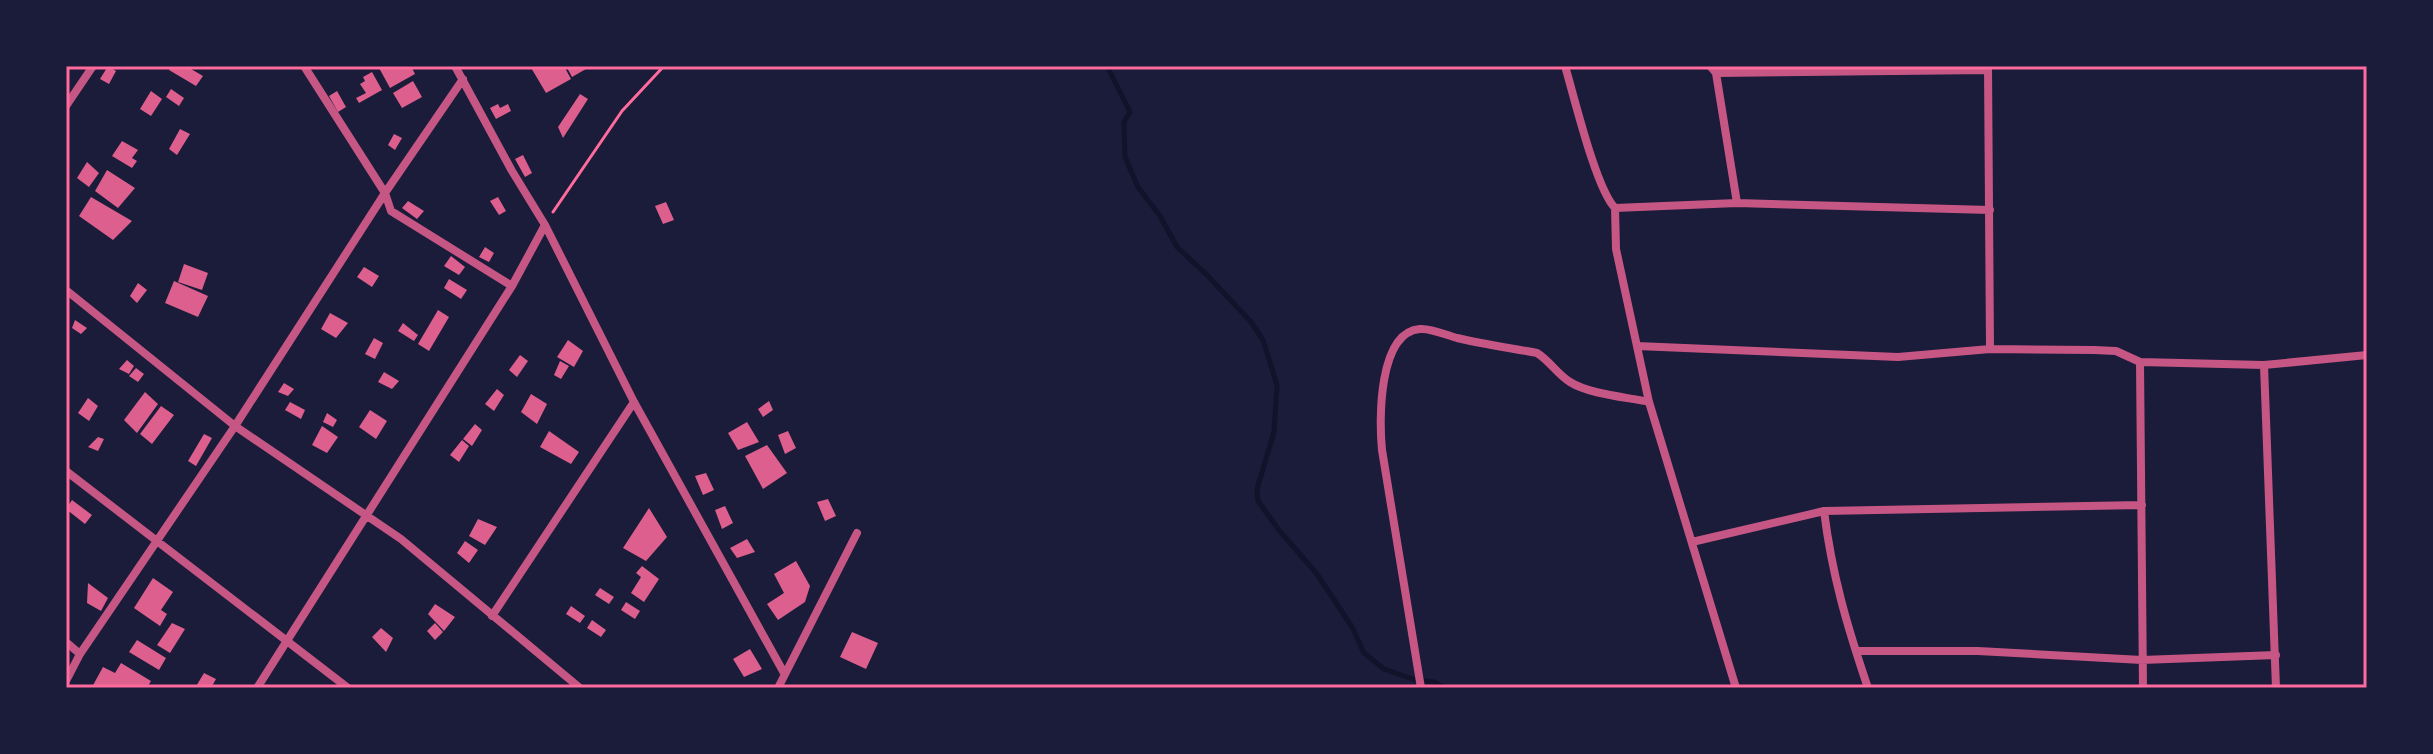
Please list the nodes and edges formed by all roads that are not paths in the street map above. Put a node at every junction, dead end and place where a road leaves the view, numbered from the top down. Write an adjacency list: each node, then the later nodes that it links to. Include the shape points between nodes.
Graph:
1 (93, 66): 8 (street)
2 (304, 66): 9 (street)
3 (455, 66): 7 (street)
4 (1565, 66): 11 (street, via 1596,169)
5 (1988, 68): 6 (street); 12 (street)
6 (1713, 69): 10 (street)
7 (463, 79): 9 (street); 13 (street)
8 (66, 106)
9 (385, 193): 14 (street, via 391,211); 23 (street)
10 (1737, 203): 11 (street); 12 (street)
11 (1615, 208): 16 (street, via 1616,249)
12 (1990, 210): 17 (street)
13 (545, 225): 14 (street); 21 (street)
14 (512, 286): 27 (street)
15 (66, 290): 23 (street)
16 (1637, 346): 17 (street, via 1898,357); 22 (street)
17 (1990, 349): 19 (street, via 2116,351)
18 (2367, 355): 20 (street)
19 (2140, 362): 20 (street); 25 (street)
20 (2264, 365): 36 (street)
21 (634, 402): 31 (street); 38 (street)
22 (1649, 402): 30 (street); 44 (street, via 1579,387 1537,353 1421,328 1404,335 1386,369 1379,425)
23 (235, 426): 27 (street); 29 (street)
24 (66, 471): 29 (street)
25 (2142, 505): 26 (street); 37 (street)
26 (1824, 511): 30 (street); 34 (street, via 1833,572)
27 (369, 515): 31 (street); 32 (street)
28 (857, 533): 38 (street)
29 (156, 541): 32 (street); 35 (street)
30 (1692, 542): 45 (street)
31 (492, 616): 42 (street)
32 (287, 641): 40 (street); 41 (street)
33 (66, 642): 35 (street)
34 (1856, 651): 37 (street); 46 (street)
35 (80, 654): 39 (street)
36 (2276, 655): 37 (street); 48 (street)
37 (2142, 660): 47 (street)
38 (784, 673): 43 (street)
39 (66, 681)
40 (257, 688)
41 (348, 688)
42 (580, 688)
43 (778, 688)
44 (1421, 688)
45 (1736, 688)
46 (1868, 688)
47 (2143, 688)
48 (2276, 688)

